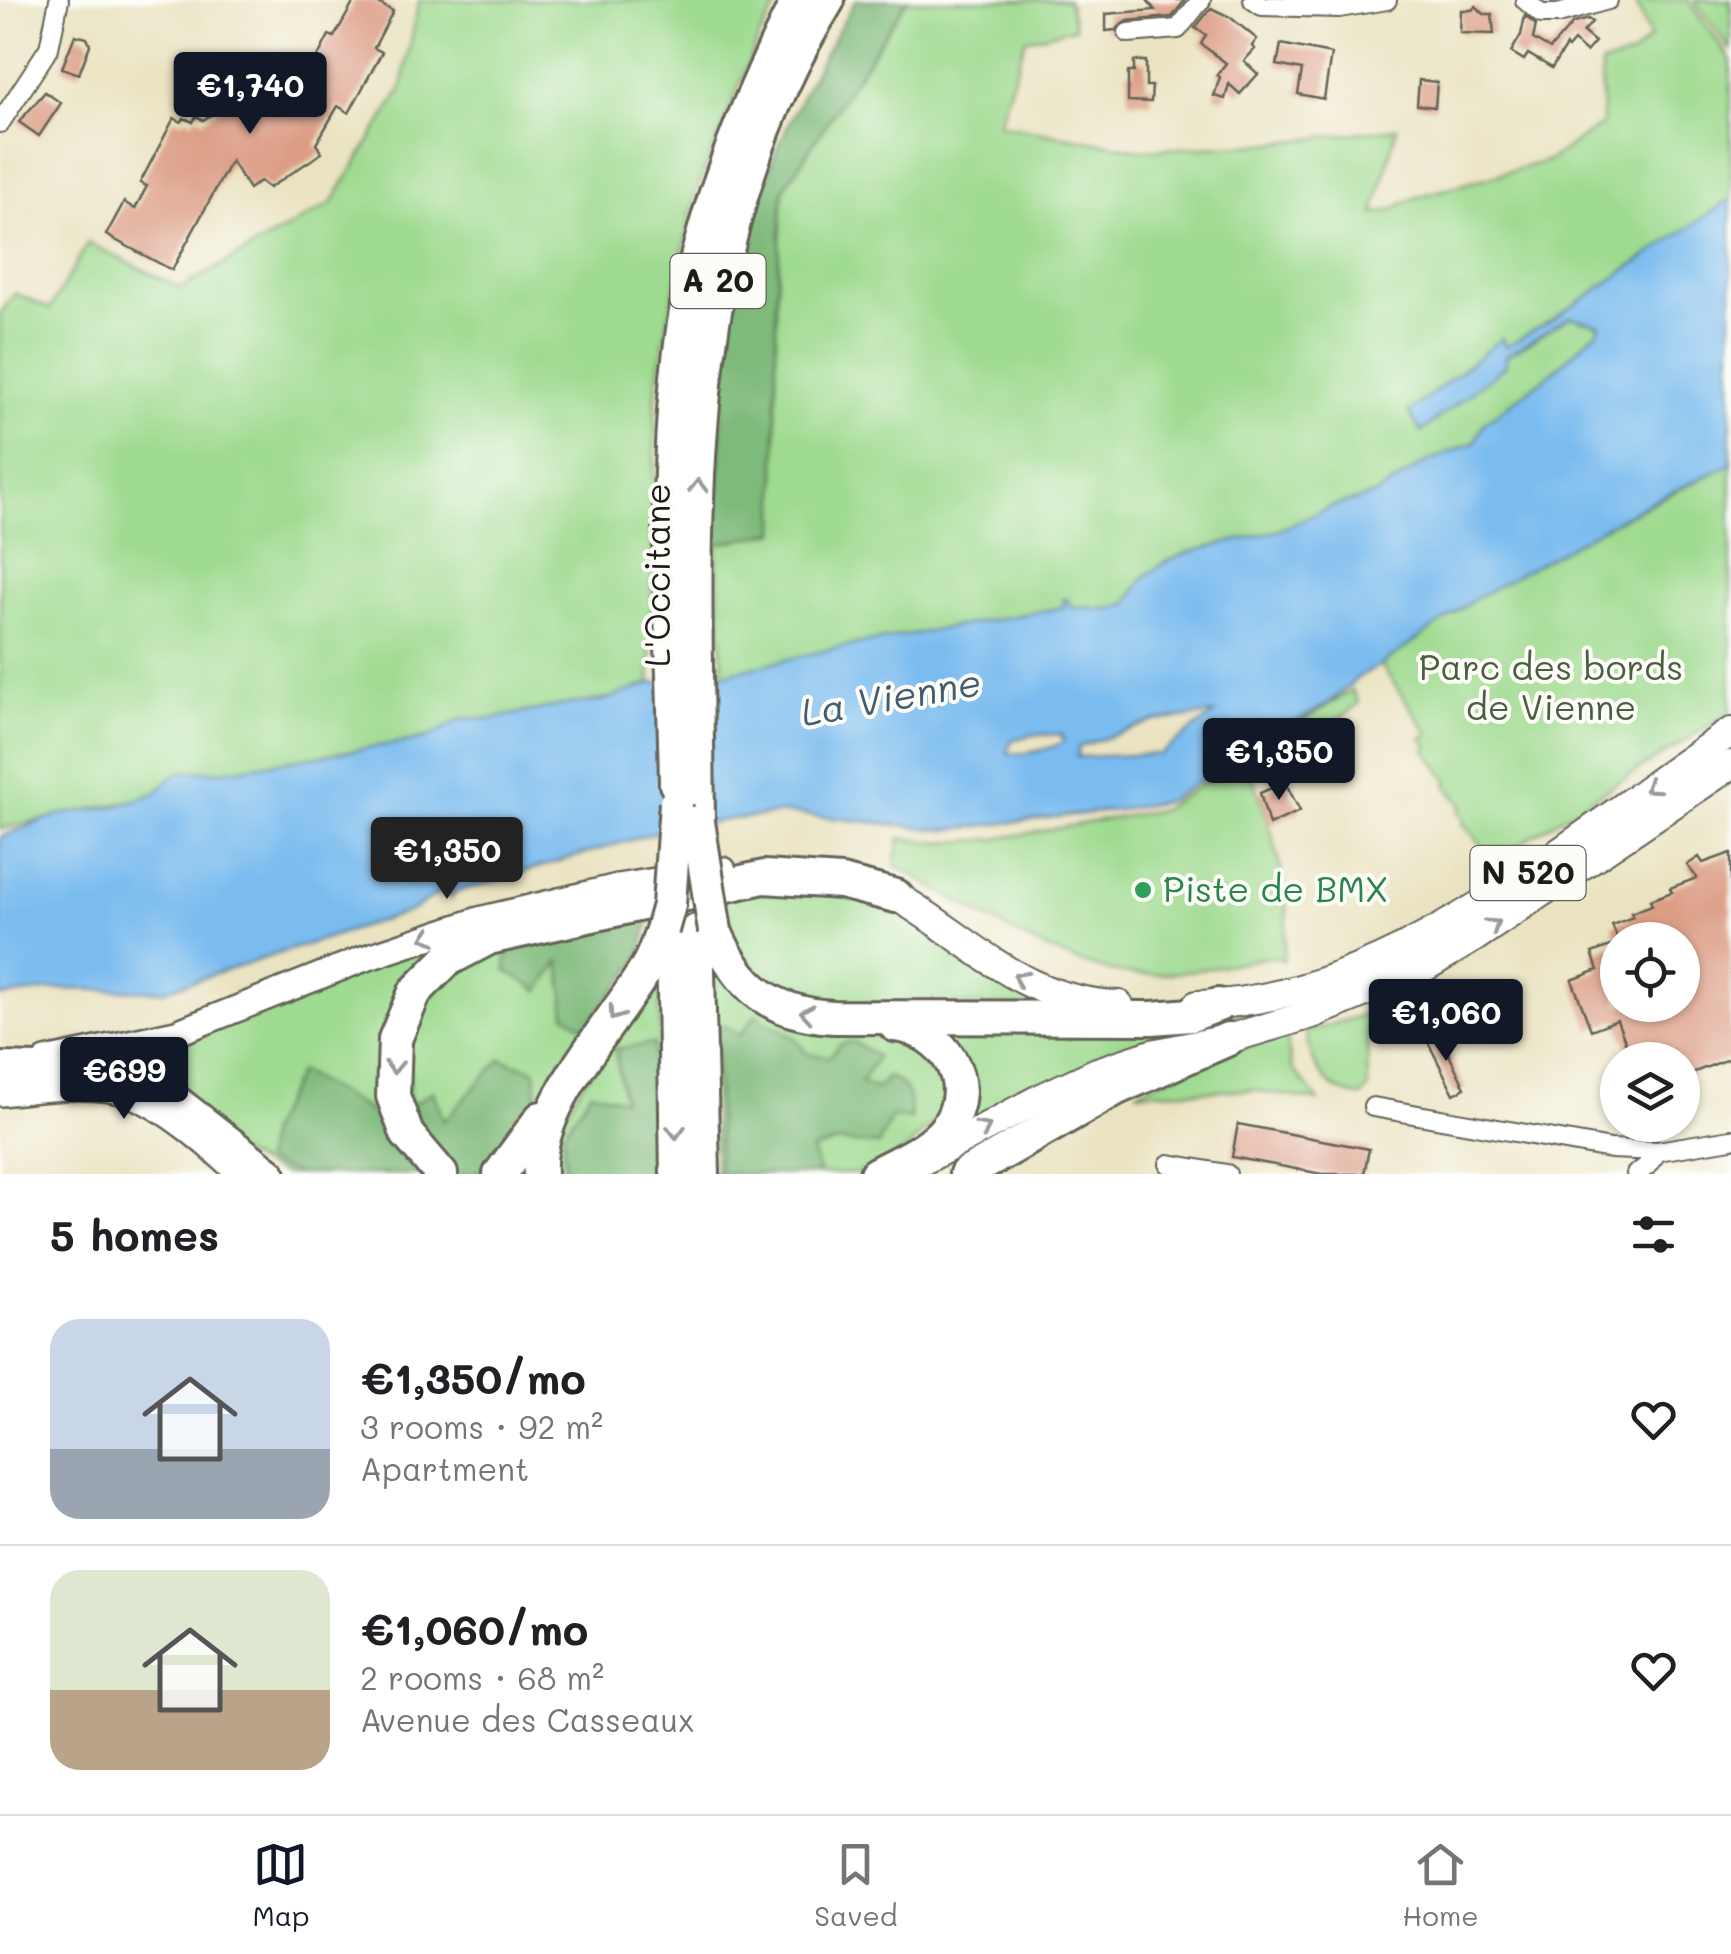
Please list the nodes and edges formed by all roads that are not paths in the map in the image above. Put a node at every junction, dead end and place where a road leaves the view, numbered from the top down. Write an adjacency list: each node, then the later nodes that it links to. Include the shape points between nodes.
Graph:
1 (60, 0): 10 (street, via 49,48)
2 (798, 0): 11 (highway, L'Occitane / A 20, via 723,170 686,312 677,393)
3 (828, 0): 11 (highway, L'Occitane / A 20, one-way to 3, via 708,341 724,253 767,120)
4 (1201, 0): 9 (street, via 1178,29)
5 (1252, 0): 6 (street, via 1262,6 1339,8)
6 (1387, 0)
7 (1526, 0): 8 (street, via 1540,14)
8 (1608, 0)
9 (1128, 33)
10 (0, 123)
11 (684, 584): 14 (highway, L'Occitane / A 20)
12 (1731, 732): 17 (main road, N 520, one-way to 17, via 1478,908 1402,948 1308,984)
13 (1731, 765): 19 (main road, N 520, one-way to 13, via 1312,1014 1423,968)
14 (687, 813): 16 (highway, bridge); 16 (highway, bridge, via 669,905)
15 (896, 896): 17 (main road, N 520, one-way to 15, via 1103,1004 1048,993); 20 (main road, one-way to 20, via 845,870 764,864 618,887 479,920 176,1033); 29 (highway, one-way to 29, via 841,882 764,877 489,938 447,960 415,992 395,1038 392,1096 407,1134)
16 (687, 930): 18 (highway, one-way to 16, via 801,1014 764,998); 21 (highway, one-way to 21, via 650,962); 32 (highway, one-way to 32); 33 (highway)
17 (1218, 1005): 18 (highway, via 1152,1018)
18 (860, 1016): 34 (highway, via 932,1036 957,1080 948,1126)
19 (1228, 1039): 35 (main road, N 520, one-way to 19, via 1098,1072); 36 (highway, via 1118,1088)
20 (0, 1069): 28 (highway, via 112,1072 159,1089)
21 (570, 1078): 30 (highway); 31 (highway, via 539,1153)
22 (0, 1092): 27 (main road, via 74,1086 132,1094)
23 (1373, 1106): 25 (street, via 1611,1150)
24 (1731, 1139): 25 (street)
25 (1658, 1151): 38 (street)
26 (1169, 1164): 37 (street)
27 (241, 1174)
28 (268, 1174)
29 (442, 1174)
30 (500, 1174)
31 (540, 1174)
32 (677, 1174)
33 (703, 1174)
34 (876, 1174)
35 (898, 1174)
36 (966, 1174)
37 (1227, 1174)
38 (1636, 1174)

